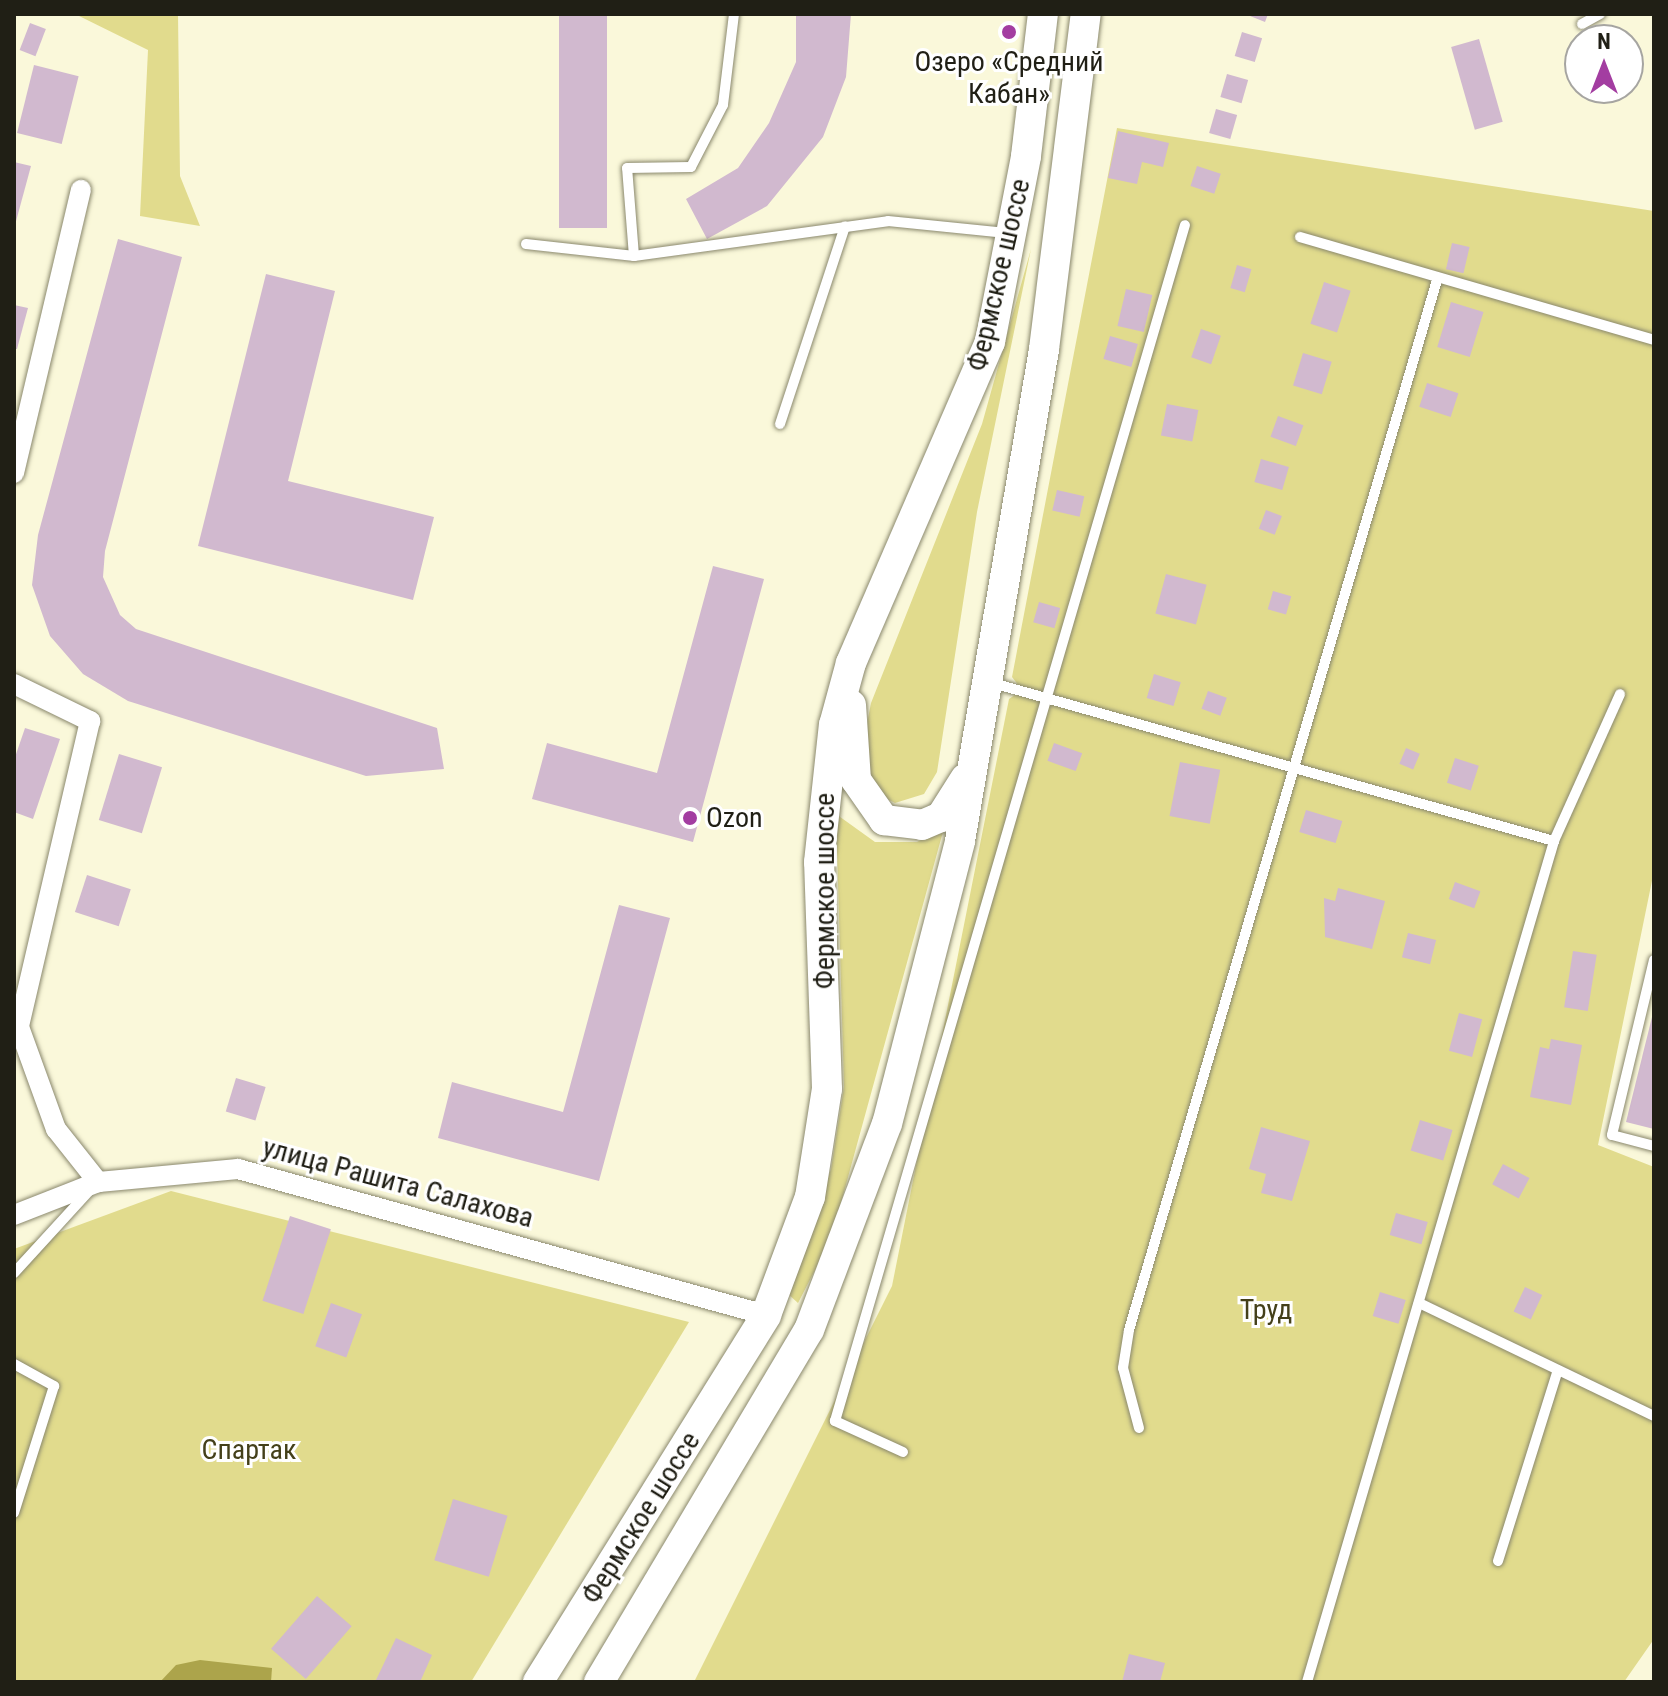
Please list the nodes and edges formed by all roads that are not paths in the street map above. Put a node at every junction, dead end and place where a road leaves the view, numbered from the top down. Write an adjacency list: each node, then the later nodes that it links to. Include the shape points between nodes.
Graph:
1 (734, 14): 12 (lane, via 723,105 691,167 627,168)
2 (1043, 14): 9 (main road, Фермское шоссе)
3 (1086, 14): 18 (main road, Фермское шоссе, via 1044,349)
4 (1600, 14): 5 (lane)
5 (1582, 24)
6 (81, 190): 16 (street)
7 (1185, 225): 21 (lane)
8 (845, 226): 9 (lane, via 888,221); 12 (lane); 15 (lane)
9 (1012, 234): 17 (main road, Фермское шоссе, via 990,342 969,398)
10 (1300, 237): 13 (lane)
11 (526, 244): 12 (lane)
12 (634, 256)
13 (1438, 277): 14 (lane); 23 (lane)
14 (1654, 340)
15 (780, 424)
16 (14, 473)
17 (851, 663): 22 (main road, via 856,780 884,820 922,825 941,817); 31 (main road, Фермское шоссе, via 824,782 828,1034 820,1145 810,1197)
18 (987, 681): 21 (lane); 22 (main road, Фермское шоссе)
19 (14, 684): 27 (street, via 90,721 19,1027 56,1129)
20 (1620, 694): 24 (lane)
21 (1049, 698): 23 (lane); 37 (lane, via 997,851 835,1421)
22 (973, 763): 32 (main road, Фермское шоссе, via 887,1124)
23 (1294, 768): 24 (lane); 36 (lane, via 1129,1330 1123,1368)
24 (1554, 841): 30 (lane)
25 (1654, 960): 26 (lane, via 1612,1135)
26 (1654, 1146)
27 (98, 1182): 28 (street, улица Рашита Салахова); 29 (lane); 31 (street, улица Рашита Салахова, via 238,1169)
28 (14, 1215)
29 (14, 1273)
30 (1419, 1303): 34 (lane); 42 (lane)
31 (766, 1315): 32 (main road); 40 (main road, Фермское шоссе)
32 (809, 1330): 41 (main road, Фермское шоссе)
33 (14, 1364): 38 (lane, via 54,1386)
34 (1558, 1370): 35 (lane); 39 (lane)
35 (1654, 1416)
36 (1139, 1428)
37 (903, 1452)
38 (14, 1513)
39 (1498, 1561)
40 (538, 1682)
41 (599, 1682)
42 (1307, 1682)

